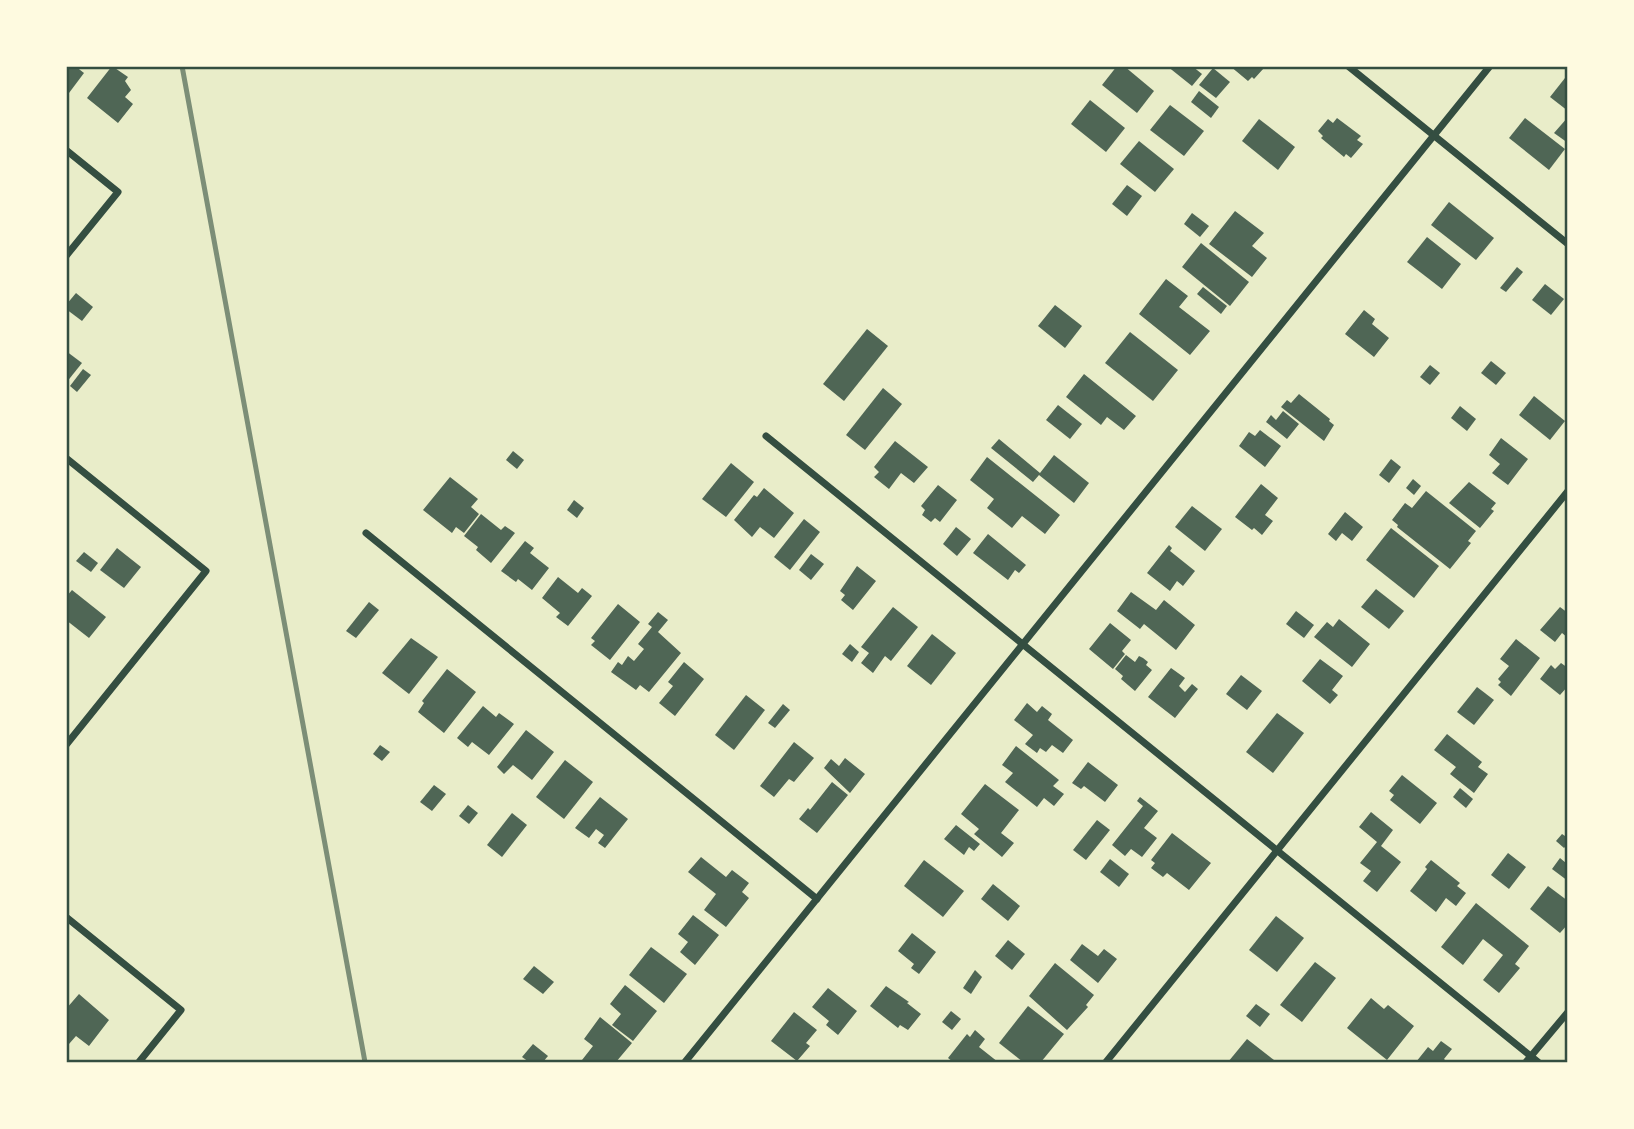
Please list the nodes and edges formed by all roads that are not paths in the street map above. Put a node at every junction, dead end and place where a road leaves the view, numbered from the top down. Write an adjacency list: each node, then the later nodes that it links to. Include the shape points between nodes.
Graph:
1 (1348, 66): 3 (street)
2 (1490, 66): 3 (street)
3 (1434, 136): 5 (street); 11 (street)
4 (66, 150): 6 (street, via 118,192)
5 (1567, 244)
6 (66, 256)
7 (766, 436): 11 (street)
8 (66, 458): 12 (street, via 206,571)
9 (1567, 491): 13 (street)
10 (366, 533): 14 (street)
11 (1022, 645): 13 (street); 14 (street)
12 (66, 744)
13 (1277, 851): 17 (street); 20 (street)
14 (817, 899): 19 (street)
15 (66, 917): 18 (street, via 181,1010)
16 (1567, 1012): 17 (street)
17 (1529, 1060): 21 (street)
18 (139, 1062)
19 (685, 1062)
20 (1106, 1062)
21 (1538, 1062)

